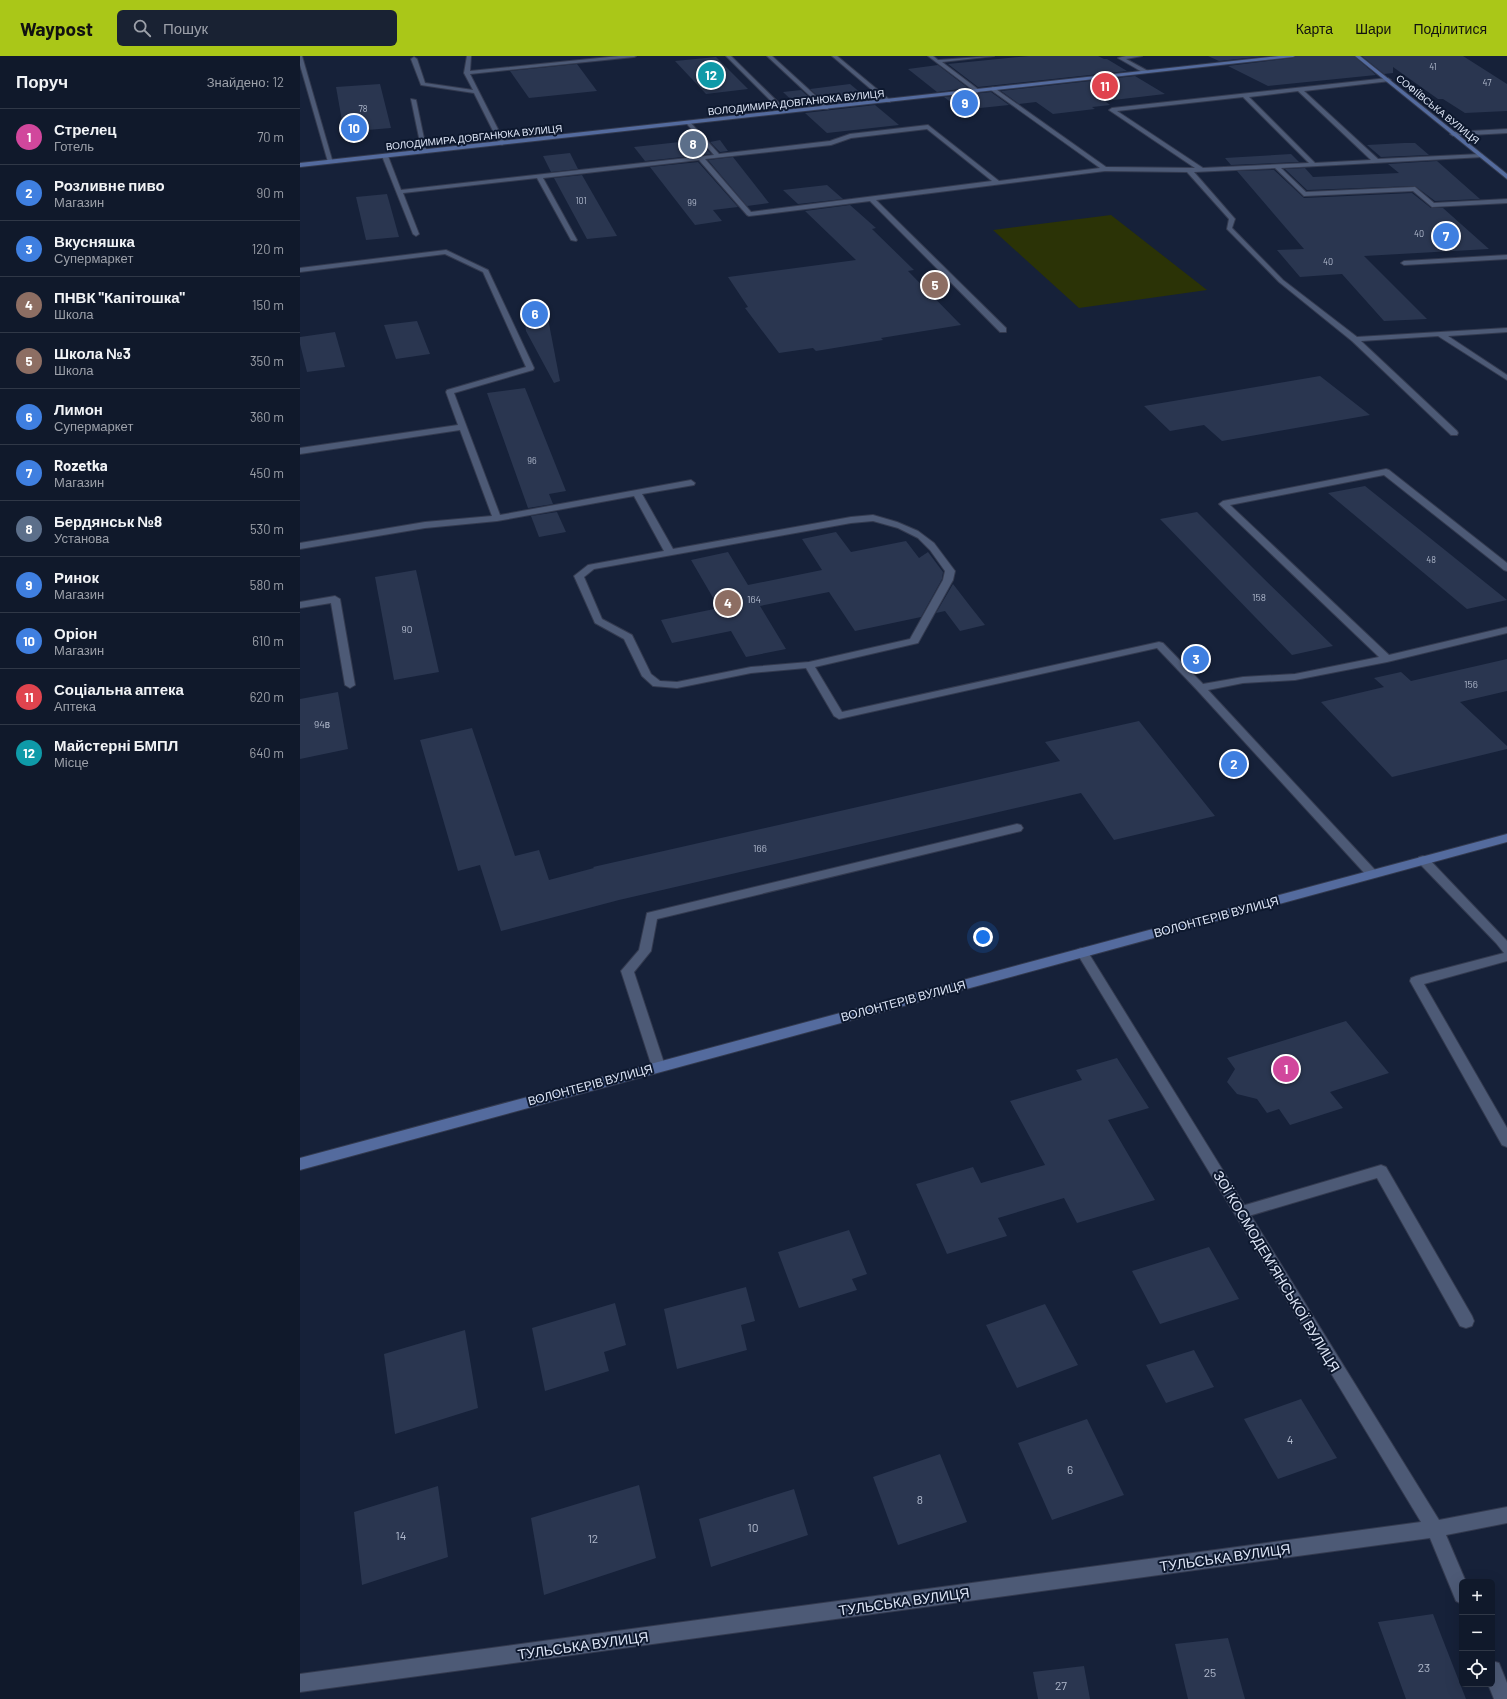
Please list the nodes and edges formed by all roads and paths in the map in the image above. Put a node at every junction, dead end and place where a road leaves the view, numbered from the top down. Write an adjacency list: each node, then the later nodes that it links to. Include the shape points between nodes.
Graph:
1 (300, 56): 35 (street)
2 (469, 56): 15 (street)
3 (634, 56): 15 (street)
4 (728, 56): 25 (street)
5 (769, 56): 24 (street)
6 (834, 56): 23 (street)
7 (931, 56): 13 (street)
8 (992, 56): 13 (street)
9 (1140, 56): 14 (street, via 1121,58)
10 (1293, 56): 14 (main road, ВОЛОДИМИРА ДОВГАНЮКА ВУЛИЦЯ)
11 (1357, 56): 16 (main road, СОФІЇВСЬКА ВУЛИЦЯ)
12 (414, 59): 20 (street, via 423,84)
13 (938, 61): 19 (street)
14 (1146, 72): 17 (main road, ВОЛОДИМИРА ДОВГАНЮКА ВУЛИЦЯ)
15 (467, 73): 20 (street)
16 (1388, 80): 18 (street); 28 (main road, СОФІЇВСЬКА ВУЛИЦЯ)
17 (993, 89): 19 (main road, ВОЛОДИМИРА ДОВГАНЮКА ВУЛИЦЯ); 40 (street)
18 (1300, 90): 21 (street); 36 (street)
19 (977, 91): 23 (main road, ВОЛОДИМИРА ДОВГАНЮКА ВУЛИЦЯ)
20 (477, 92): 29 (street)
21 (1245, 96): 38 (street); 42 (street, via 1112,110)
22 (413, 100): 30 (street)
23 (888, 101): 24 (main road, ВОЛОДИМИРА ДОВГАНЮКА ВУЛИЦЯ)
24 (826, 108): 25 (main road, ВОЛОДИМИРА ДОВГАНЮКА ВУЛИЦЯ)
25 (785, 112): 26 (main road, ВОЛОДИМИРА ДОВГАНЮКА ВУЛИЦЯ)
26 (689, 123): 29 (main road, ВОЛОДИМИРА ДОВГАНЮКА ВУЛИЦЯ); 32 (street)
27 (1507, 132): 28 (street)
28 (1454, 134): 33 (main road, СОФІЇВСЬКА ВУЛИЦЯ)
29 (502, 143): 30 (main road, ВОЛОДИМИРА ДОВГАНЮКА ВУЛИЦЯ)
30 (425, 152): 31 (main road, ВОЛОДИМИРА ДОВГАНЮКА ВУЛИЦЯ)
31 (385, 156): 35 (main road, ВОЛОДИМИРА ДОВГАНЮКА ВУЛИЦЯ); 46 (street)
32 (718, 156): 34 (street); 45 (street, via 831,143 850,136 928,127)
33 (1481, 156): 36 (street); 44 (main road, СОФІЇВСЬКА ВУЛИЦЯ)
34 (701, 158): 43 (street); 47 (street, via 749,214)
35 (331, 162): 37 (main road, ВОЛОДИМИРА ДОВГАНЮКА ВУЛИЦЯ)
36 (1377, 162): 38 (street)
37 (300, 165)
38 (1314, 165): 39 (street)
39 (1277, 167): 42 (street); 48 (street, via 1304,194 1415,189 1432,205)
40 (1104, 169): 41 (street); 45 (street)
41 (1189, 170): 42 (street); 57 (street, via 1232,219 1229,228 1276,275)
42 (1202, 170)
43 (540, 176): 46 (street); 50 (street)
44 (1507, 177)
45 (998, 183): 47 (street)
46 (399, 192): 49 (street)
47 (872, 198): 54 (street)
48 (1507, 201)
49 (416, 234)
50 (574, 240)
51 (1507, 257): 52 (street)
52 (1404, 263)
53 (300, 270): 59 (street, via 446,252 486,271 530,368 450,392)
54 (1002, 330)
55 (1507, 330): 56 (street)
56 (1440, 334): 57 (street); 58 (street)
57 (1355, 339): 60 (street)
58 (1507, 378)
59 (463, 427): 61 (street); 64 (street)
60 (1454, 433)
61 (300, 451)
62 (691, 483): 63 (street)
63 (637, 493): 64 (street); 66 (street)
64 (497, 518): 65 (street, via 425,526)
65 (300, 546)
66 (670, 553): 71 (street, via 591,566 579,576 598,621 628,636 647,676 657,684 677,685 751,670); 71 (street, via 873,518 903,527 927,541 950,571 948,580 914,641)
67 (1507, 568): 70 (street, via 1386,472 1223,504)
68 (300, 605): 72 (street, via 335,599)
69 (1507, 630): 70 (street)
70 (1387, 659): 73 (street, via 1295,676 1242,680)
71 (809, 665): 73 (street, via 839,716 1159,645)
72 (350, 685)
73 (1201, 688): 77 (street)
74 (1017, 828): 81 (street, via 651,916 645,951 627,971)
75 (1507, 838): 76 (main road, ВОЛОНТЕРІВ ВУЛИЦЯ)
76 (1422, 860): 77 (main road, ВОЛОНТЕРІВ ВУЛИЦЯ); 78 (street)
77 (1372, 874): 79 (main road, ВОЛОНТЕРІВ ВУЛИЦЯ)
78 (1507, 950)
79 (1082, 952): 81 (main road, ВОЛОНТЕРІВ ВУЛИЦЯ); 84 (street, ЗОЇ КОСМОДЕМ’ЯНСЬКОЇ ВУЛИЦЯ)
80 (1507, 957): 82 (street, via 1416,981)
81 (658, 1066): 83 (main road, ВОЛОНТЕРІВ ВУЛИЦЯ)
82 (1507, 1140)
83 (300, 1164)
84 (1242, 1212): 85 (street, via 1381,1171); 87 (street, ЗОЇ КОСМОДЕМ’ЯНСЬКОЇ ВУЛИЦЯ)
85 (1466, 1321)
86 (1507, 1515): 87 (street, ТУЛЬСЬКА ВУЛИЦЯ)
87 (1435, 1529): 88 (street, ЗОЇ КОСМОДЕМ’ЯНСЬКОЇ ВУЛИЦЯ); 90 (street, ТУЛЬСЬКА ВУЛИЦЯ)
88 (1459, 1588)
89 (1495, 1677): 91 (street)
90 (300, 1684)
91 (1504, 1699)

